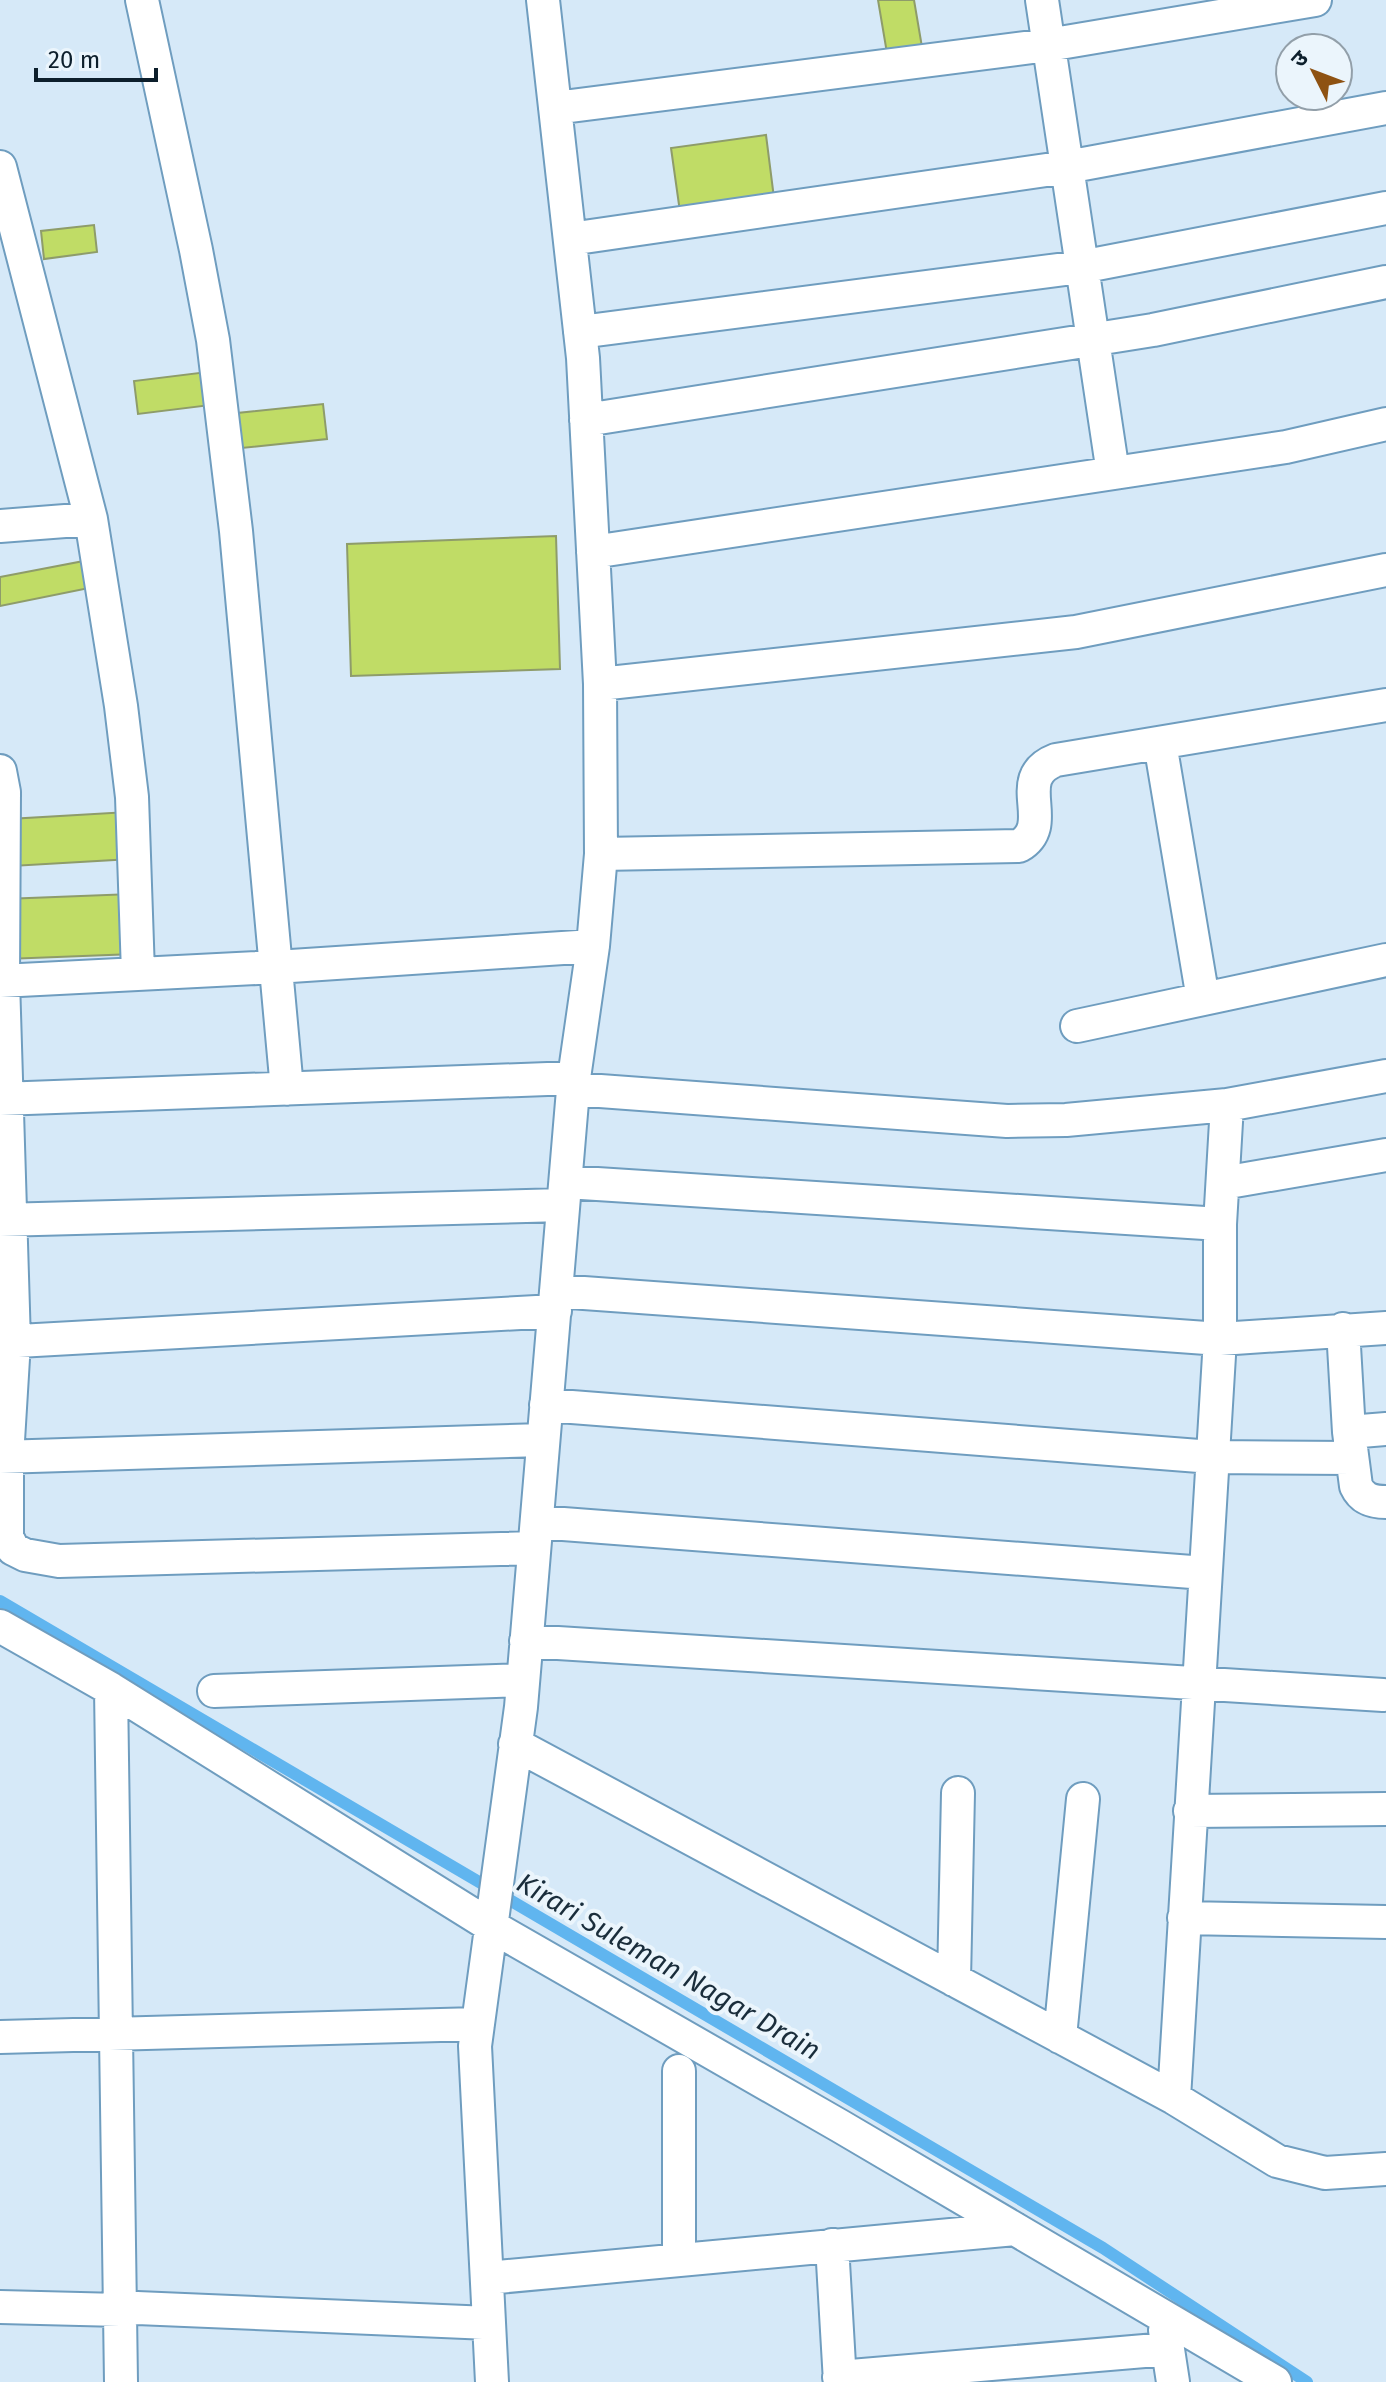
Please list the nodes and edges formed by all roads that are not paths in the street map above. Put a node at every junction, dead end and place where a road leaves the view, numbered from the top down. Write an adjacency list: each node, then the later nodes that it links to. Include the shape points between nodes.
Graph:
1 (142, 0): 31 (street, via 213,340)
2 (543, 0): 6 (street)
3 (1042, 0): 5 (street)
4 (1315, 0): 5 (street)
5 (1048, 45): 6 (street); 9 (street)
6 (555, 108): 11 (street)
7 (1386, 108): 9 (street)
8 (0, 167): 19 (street)
9 (1067, 167): 11 (street); 12 (street)
10 (1386, 208): 12 (street)
11 (570, 239): 14 (street)
12 (1081, 267): 14 (street); 15 (street)
13 (1386, 282): 15 (street)
14 (580, 332): 16 (street)
15 (1092, 339): 16 (street); 18 (street)
16 (586, 420): 21 (street)
17 (1386, 424): 18 (street, via 1286,447)
18 (1113, 473): 21 (street)
19 (91, 519): 20 (street); 32 (street, via 132,797)
20 (0, 526)
21 (593, 552): 23 (street)
22 (1386, 570): 23 (street, via 1076,632)
23 (600, 684): 28 (street)
24 (1386, 705): 25 (street)
25 (1160, 743): 28 (street, via 1042,765 1034,778 1034,831 1019,846); 34 (street)
26 (0, 771): 27 (street)
27 (2, 813): 33 (street)
28 (601, 854): 29 (street)
29 (593, 946): 31 (street); 37 (street)
30 (1386, 960): 34 (street)
31 (276, 967): 32 (street); 38 (street)
32 (138, 973): 33 (street)
33 (2, 980): 39 (street)
34 (1203, 999): 35 (street)
35 (1077, 1026)
36 (1386, 1076): 40 (street)
37 (574, 1083): 38 (street); 40 (street, via 1007,1121); 43 (street)
38 (287, 1089): 39 (street)
39 (3, 1099): 44 (street)
40 (1227, 1105): 42 (street)
41 (1386, 1155): 42 (street)
42 (1223, 1183): 45 (street)
43 (564, 1194): 44 (street); 45 (street); 46 (street)
44 (5, 1220): 50 (street)
45 (1220, 1224): 49 (street)
46 (555, 1301): 49 (street); 50 (street); 51 (street)
47 (1386, 1328): 48 (street)
48 (1343, 1329): 49 (street); 54 (street)
49 (1220, 1339): 56 (street)
50 (7, 1342): 55 (street)
51 (546, 1405): 53 (street); 56 (street)
52 (1386, 1429): 54 (street)
53 (543, 1440): 55 (street); 58 (street)
54 (1351, 1445): 56 (street); 57 (street, via 1360,1493)
55 (4, 1457): 58 (street, via 7,1537 13,1549 59,1561)
56 (1212, 1457): 59 (street)
57 (1386, 1502)
58 (535, 1535): 59 (street); 61 (street)
59 (1205, 1573): 63 (street)
60 (0, 1626): 64 (street)
61 (526, 1641): 62 (street); 63 (street)
62 (523, 1680): 65 (street); 67 (street)
63 (1198, 1683): 66 (street); 71 (street)
64 (111, 1689): 72 (street); 77 (street)
65 (214, 1691)
66 (1383, 1695)
67 (515, 1744): 72 (street); 75 (street)
68 (958, 1793): 75 (street)
69 (1083, 1799): 79 (street)
70 (1386, 1809): 71 (street)
71 (1190, 1811): 73 (street)
72 (492, 1916): 76 (street); 83 (street)
73 (1184, 1918): 74 (street); 81 (street)
74 (1386, 1922)
75 (954, 1980): 79 (street)
76 (478, 2024): 77 (street); 86 (street)
77 (116, 2033): 78 (street); 88 (street)
78 (0, 2037)
79 (1060, 2037): 81 (street)
80 (679, 2071): 85 (street)
81 (1174, 2098): 82 (street, via 1277,2161 1325,2173)
82 (1386, 2169)
83 (1015, 2229): 84 (street); 89 (street)
84 (832, 2245): 85 (street); 92 (street)
85 (679, 2259): 86 (street)
86 (487, 2278): 90 (street)
87 (0, 2307): 88 (street)
88 (120, 2310): 90 (street); 93 (street)
89 (1163, 2316): 91 (street); 96 (street)
90 (489, 2323): 94 (street)
91 (1168, 2349): 92 (street); 95 (street)
92 (840, 2380)
93 (121, 2382)
94 (492, 2382)
95 (1173, 2382)
96 (1275, 2382)

